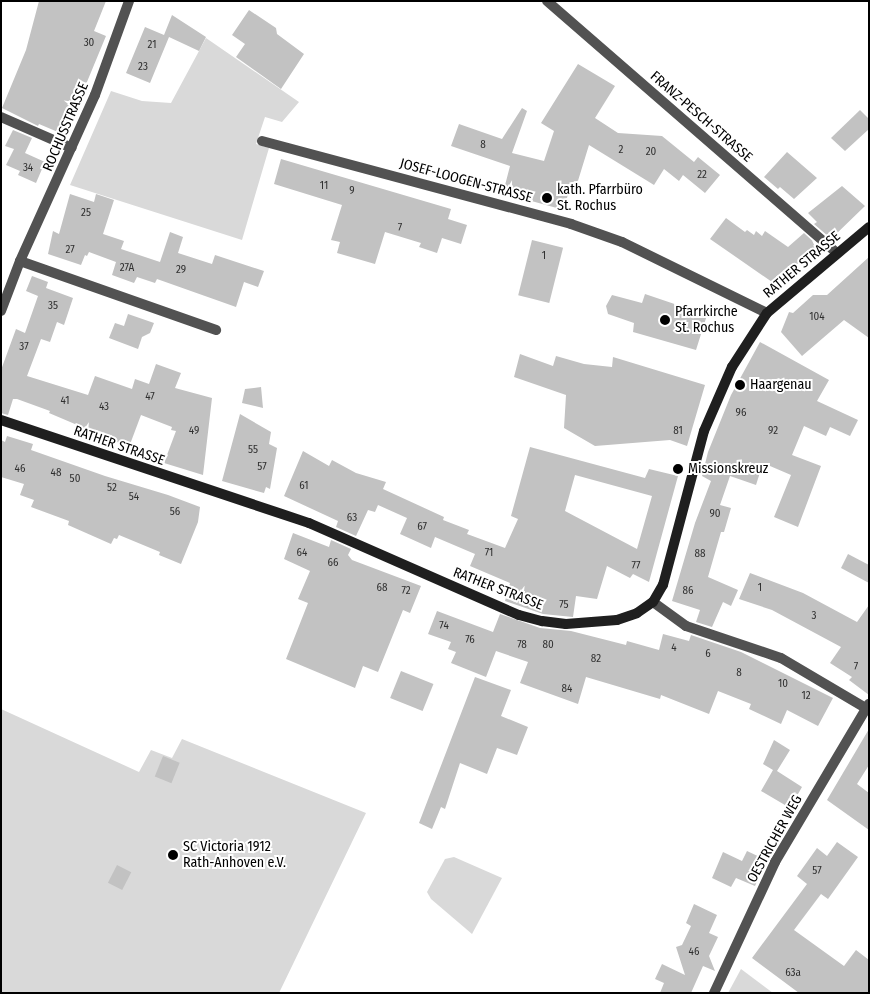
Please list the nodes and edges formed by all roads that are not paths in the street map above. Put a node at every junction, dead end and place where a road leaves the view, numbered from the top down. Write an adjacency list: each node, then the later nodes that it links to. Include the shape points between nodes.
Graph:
1 (129, 1): 5 (street, ROCHUSSTRASSE)
2 (547, 1): 7 (street, FRANZ-PESCH-STRASSE)
3 (1, 117): 5 (street)
4 (262, 141): 10 (street, JOSEF-LOOGEN-STRASSE, via 572,224 622,242)
5 (72, 148): 8 (street, ROCHUSSTRASSE)
6 (869, 227): 7 (main road, RATHER STRASSE)
7 (837, 253): 10 (main road, RATHER STRASSE)
8 (20, 261): 9 (street, ROCHUSSTRASSE); 11 (street)
9 (1, 311)
10 (767, 313): 13 (main road, RATHER STRASSE, via 732,367 704,431 662,585)
11 (216, 330)
12 (1, 420): 13 (main road, RATHER STRASSE, via 309,523 526,617 566,624 590,624 617,620 637,613)
13 (653, 602): 14 (street, via 686,626 781,658)
14 (868, 707): 15 (street, OESTRICHER WEG, via 776,862)
15 (714, 993)

